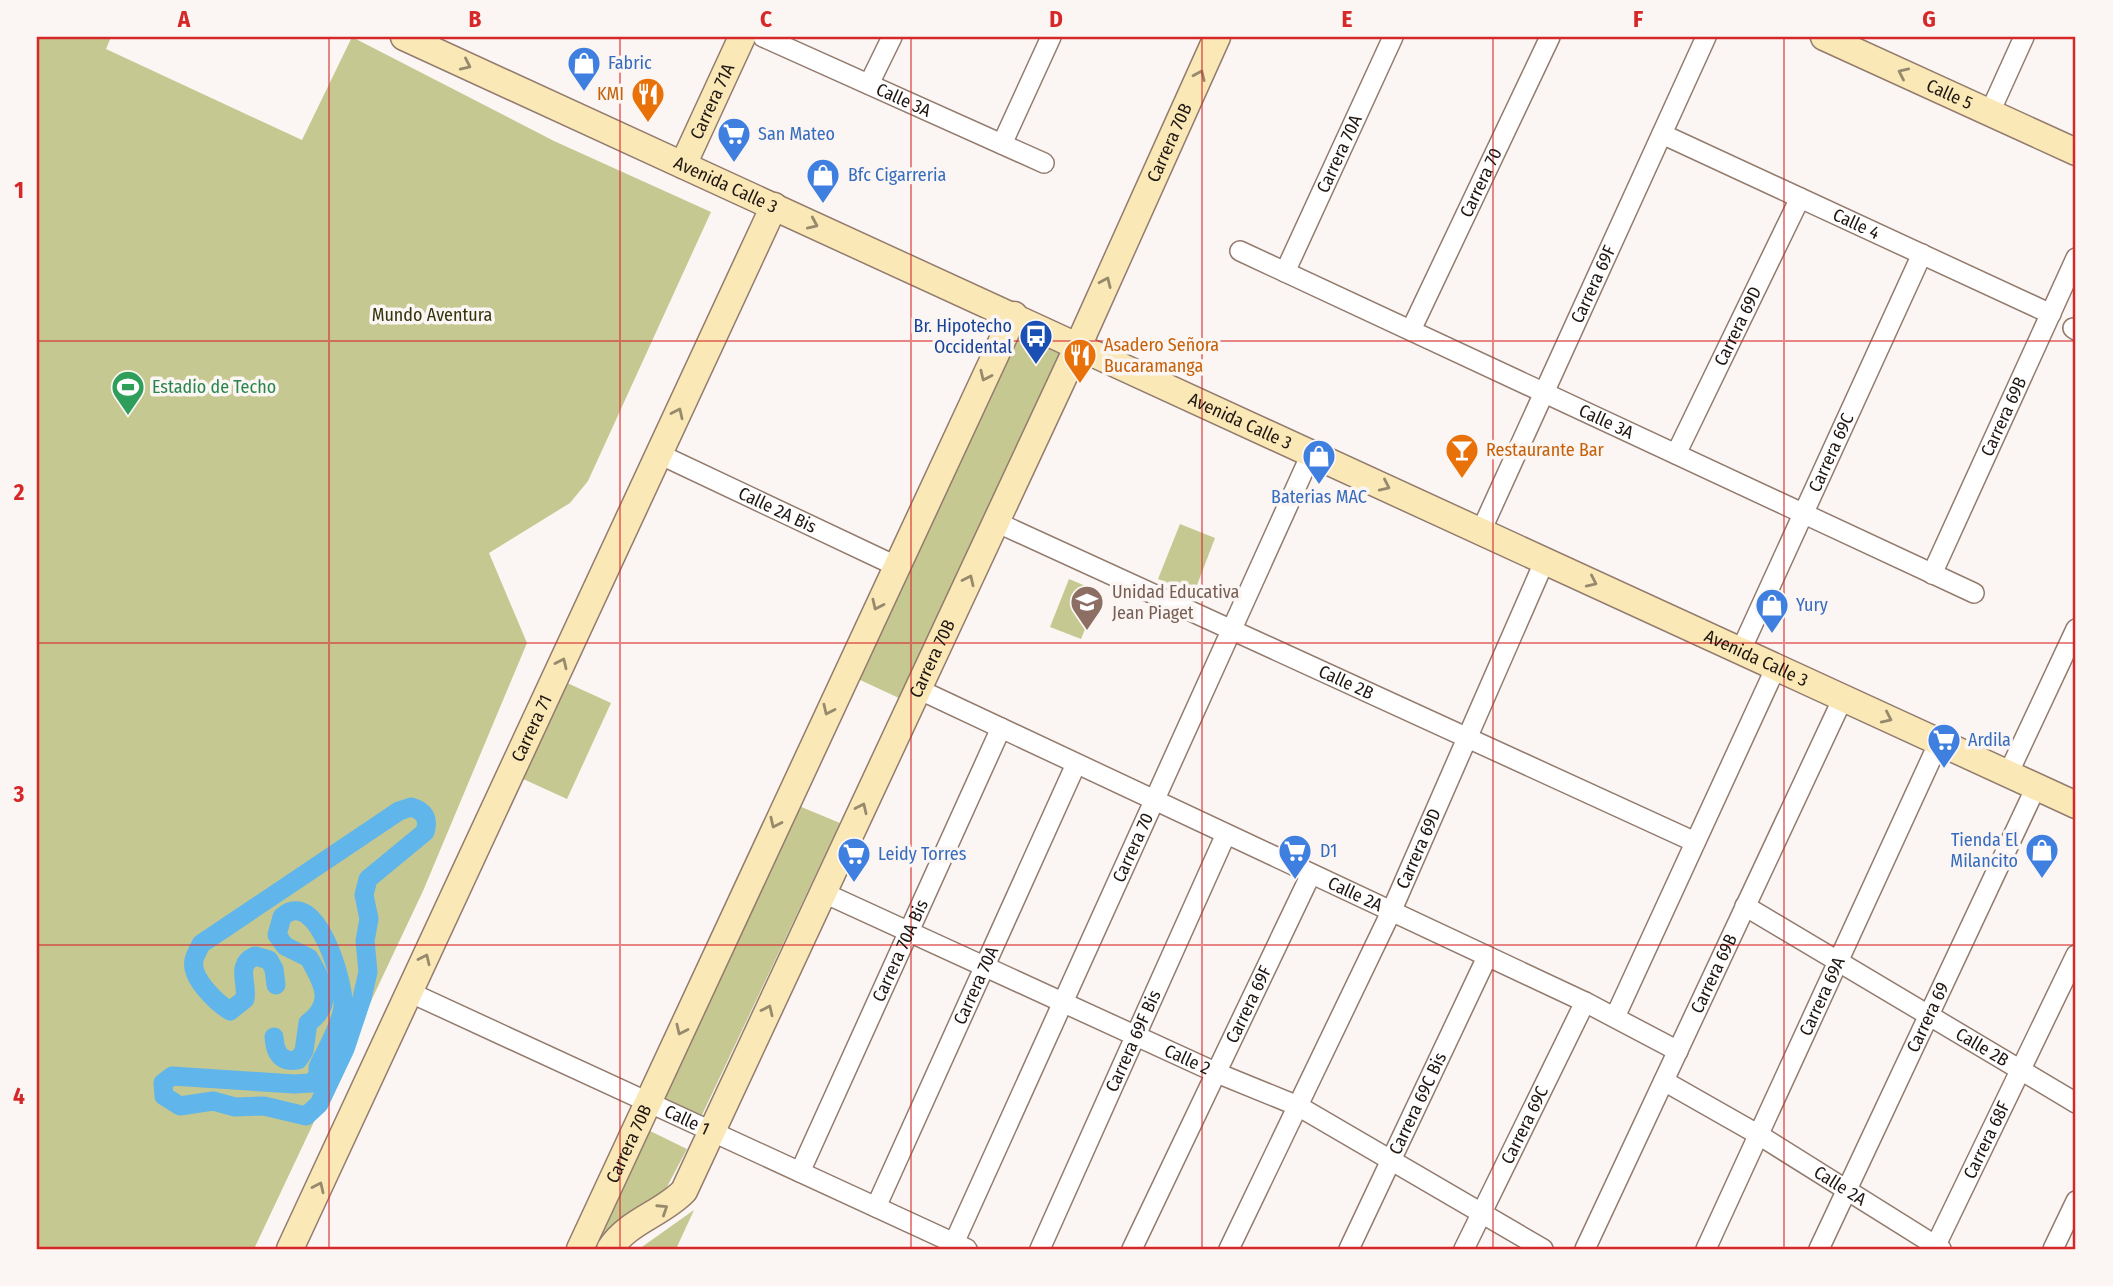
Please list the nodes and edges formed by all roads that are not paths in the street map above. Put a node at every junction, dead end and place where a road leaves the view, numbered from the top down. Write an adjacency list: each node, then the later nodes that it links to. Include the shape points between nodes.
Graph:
1 (404, 37): 18 (street, Avenida Calle 3, one-way to 18)
2 (742, 37): 18 (street, Carrera 71A)
3 (763, 37): 12 (street, Calle 3A)
4 (892, 37): 12 (street)
5 (1051, 37): 15 (street)
6 (1217, 37): 28 (street, Carrera 70B, one-way to 6)
7 (1393, 37): 24 (street, Carrera 70A)
8 (1550, 37): 27 (street, Carrera 70)
9 (1706, 37): 14 (street, Carrera 69F)
10 (1825, 37): 13 (street, Calle 5, one-way to 10)
11 (2024, 37): 13 (street)
12 (869, 84): 15 (street, Calle 3A)
13 (1990, 112): 16 (street, Calle 5)
14 (1662, 134): 19 (street, Calle 4); 29 (street, Carrera 69F)
15 (1002, 144): 17 (street, Calle 3A)
16 (2076, 152)
17 (1045, 163)
18 (684, 165): 20 (street, Avenida Calle 3)
19 (1800, 198): 22 (street, Calle 4); 32 (street, Carrera 69D)
20 (774, 206): 26 (street, Avenida Calle 3, one-way to 26); 31 (street, Carrera 71, one-way to 20)
21 (1240, 251): 24 (street, Calle 3A)
22 (1922, 254): 25 (street, Calle 4); 33 (street, Carrera 69C)
23 (2076, 258): 25 (street, Carrera 69B)
24 (1285, 272): 27 (street, Calle 3A)
25 (2050, 314): 38 (street, Carrera 69B)
26 (1014, 315): 28 (street, Avenida Calle 3); 37 (street, Carrera 70B, one-way to 37)
27 (1410, 330): 29 (street, Calle 3A)
28 (1079, 345): 30 (street, Avenida Calle 3); 34 (street, Carrera 70B)
29 (1544, 393): 32 (street, Calle 3A); 35 (street, Carrera 69F)
30 (1312, 452): 35 (street, Avenida Calle 3, one-way to 35); 40 (street, Carrera 70)
31 (659, 454): 37 (street, Calle 2A Bis); 65 (street, Carrera 71, one-way to 31)
32 (1676, 454): 33 (street, Calle 3A)
33 (1804, 514): 38 (street, Calle 3A); 42 (street, Carrera 69C)
34 (996, 522): 40 (street, Calle 2B); 44 (street, Carrera 70B, one-way to 34)
35 (1481, 531): 36 (street, Avenida Calle 3)
36 (1545, 560): 42 (street, Avenida Calle 3, one-way to 42); 47 (street, Carrera 69D)
37 (896, 566): 75 (street, Carrera 70B, one-way to 75)
38 (1932, 574): 39 (street, Calle 3A)
39 (1974, 593)
40 (1231, 630): 47 (street, Calle 2B); 52 (street, Carrera 70)
41 (2075, 635): 50 (street)
42 (1741, 650): 43 (street, Avenida Calle 3)
43 (1776, 667): 45 (street, Avenida Calle 3); 55 (street)
44 (918, 689): 46 (street, Calle 2A); 57 (street, Carrera 70B, one-way to 44)
45 (1843, 698): 48 (street, Avenida Calle 3, one-way to 48); 58 (street, Carrera 69B)
46 (1001, 728): 49 (street, Calle 2A); 60 (street, Carrera 70A Bis)
47 (1467, 738): 55 (street, Calle 2B); 59 (street, Carrera 69D)
48 (1939, 742): 50 (street, Avenida Calle 3); 63 (street, Carrera 69A)
49 (1076, 764): 52 (street, Calle 2A); 64 (street, Carrera 70A)
50 (2008, 774): 51 (street, Avenida Calle 3)
51 (2036, 787): 53 (street, Avenida Calle 3); 68 (street, Carrera 69)
52 (1154, 800): 54 (street, Calle 2A); 66 (street, Carrera 70)
53 (2076, 805)
54 (1226, 834): 56 (street, Calle 2A); 70 (street, Carrera 69F Bis)
55 (1695, 842): 69 (street)
56 (1311, 874): 59 (street, Calle 2A); 73 (street, Carrera 69F)
57 (822, 892): 60 (street, Calle 2); 78 (street, Carrera 70B, one-way to 57)
58 (1745, 906): 63 (street, Calle 2B); 71 (street, Carrera 69B)
59 (1391, 912): 62 (street, Calle 2A); 77 (street, Carrera 69D)
60 (908, 932): 64 (street, Calle 2); 81 (street, Carrera 70A Bis)
61 (2076, 955): 72 (street, Carrera 68F)
62 (1487, 957): 67 (street, Calle 2A); 80 (street, Carrera 69C Bis)
63 (1839, 960): 68 (street, Calle 2B); 79 (street, Carrera 69A)
64 (985, 966): 66 (street, Calle 2); 84 (street, Carrera 70A)
65 (409, 992): 75 (street, Calle 1); 88 (street, Carrera 71, one-way to 65)
66 (1063, 1002): 70 (street, Calle 2); 86 (street, Carrera 70)
67 (1585, 1002): 69 (street, Calle 2A); 85 (street, Carrera 69C)
68 (1928, 1015): 72 (street, Calle 2B); 82 (street, Carrera 69)
69 (1615, 1017): 71 (street, Calle 2A)
70 (1137, 1036): 73 (street, Calle 2); 91 (street, Carrera 69F Bis)
71 (1678, 1051): 74 (street, Carrera 69B)
72 (2021, 1069): 76 (street, Calle 2B); 87 (street, Carrera 68F)
73 (1217, 1073): 77 (street, Calle 2); 92 (street, Carrera 69F)
74 (1664, 1081): 79 (street, Calle 2A); 97 (street, Carrera 69B)
75 (648, 1101): 78 (street, Calle 1); 89 (street, Carrera 70B)
76 (2076, 1103)
77 (1298, 1106): 80 (street, Calle 2); 93 (street, Carrera 69D)
78 (713, 1131): 81 (street, Calle 1); 90 (street, Carrera 70B, one-way to 78, via 630,1227 671,1204 684,1191)
79 (1759, 1135): 82 (street, Calle 2A); 98 (street, Carrera 69A)
80 (1391, 1160): 85 (street, Calle 2); 94 (street, Carrera 69C Bis)
81 (800, 1172): 84 (street, Calle 1)
82 (1846, 1190): 87 (street, Calle 2A); 99 (street, Carrera 69)
83 (2076, 1201): 100 (street)
84 (876, 1207): 86 (street, Calle 1)
85 (1482, 1214): 95 (street, Carrera 69C); 96 (street, Calle 2)
86 (960, 1246)
87 (1937, 1248)
88 (290, 1249)
89 (580, 1249)
90 (610, 1249)
91 (1040, 1249)
92 (1132, 1249)
93 (1229, 1249)
94 (1349, 1249)
95 (1464, 1249)
96 (1543, 1249)
97 (1585, 1249)
98 (1706, 1249)
99 (1819, 1249)
100 (2053, 1249)

